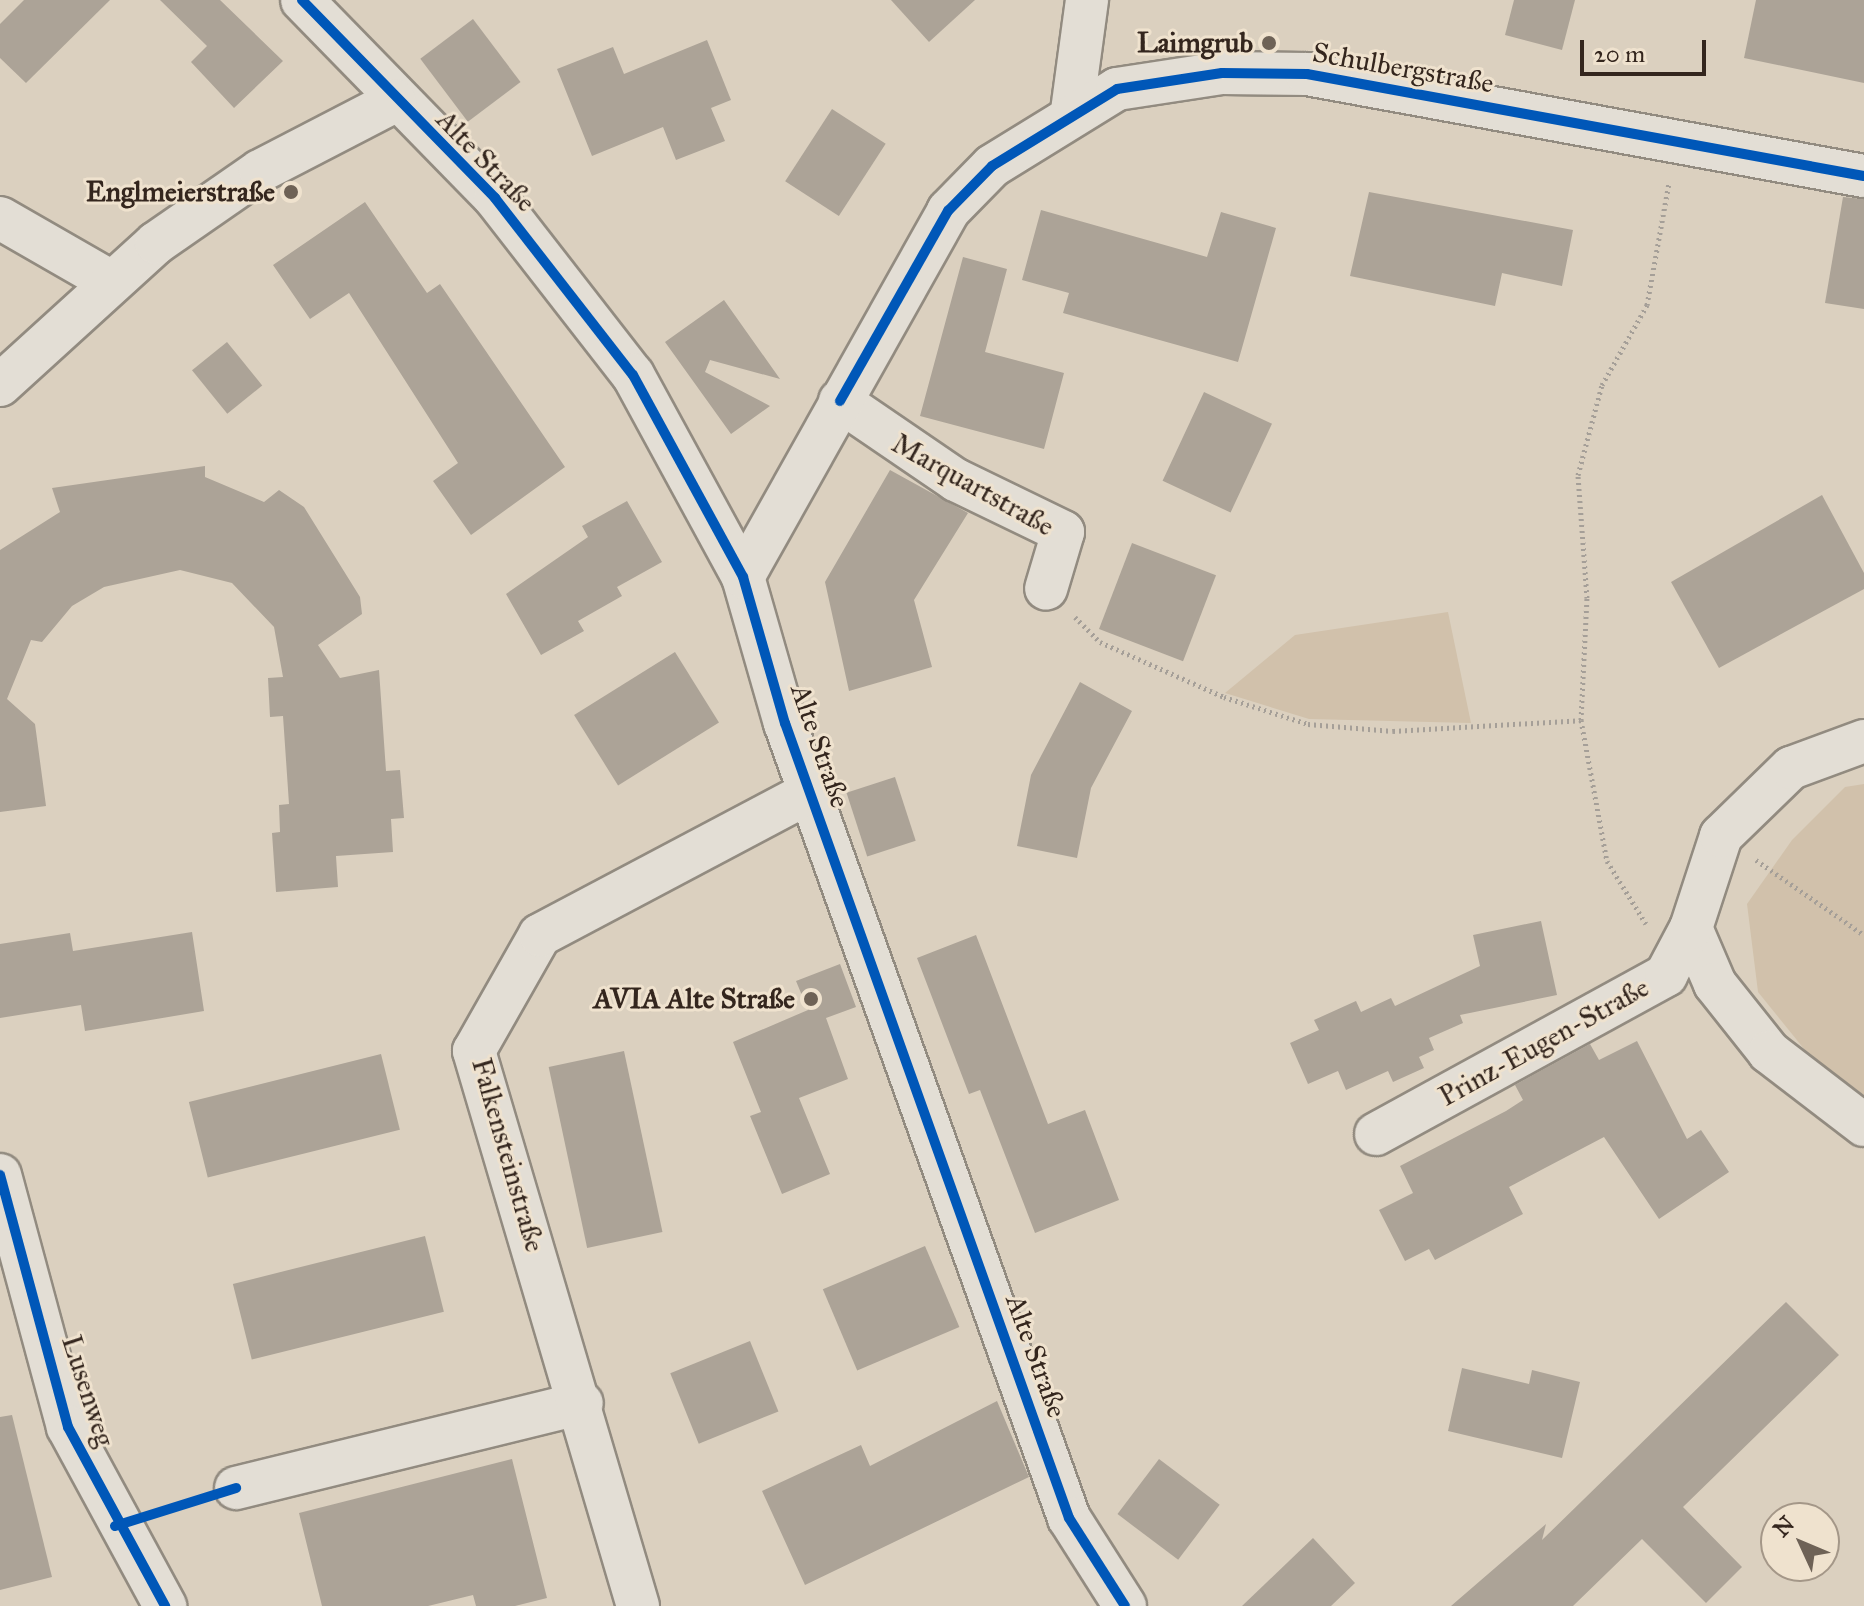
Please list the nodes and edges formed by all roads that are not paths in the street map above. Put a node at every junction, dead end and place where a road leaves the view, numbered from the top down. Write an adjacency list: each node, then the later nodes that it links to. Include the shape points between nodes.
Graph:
1 (302, 0): 3 (street, Alte Straße)
2 (1087, 0): 4 (street)
3 (395, 101): 7 (street, via 260,171); 10 (street, Alte Straße, via 495,198 633,375)
4 (1072, 111): 5 (street, Schulbergstraße, via 1117,89 1162,80 1307,74); 9 (street, Schulbergstraße, via 992,166 948,211)
5 (1864, 176)
6 (0, 218): 7 (street)
7 (108, 280): 8 (street)
8 (0, 385)
9 (840, 401): 10 (street, Schulbergstraße); 11 (street, Marquartstraße, via 956,480 1063,532)
10 (743, 577): 13 (street, Alte Straße)
11 (1046, 589)
12 (1864, 741): 14 (street, Prinz-Eugen-Straße, via 1791,768 1721,836)
13 (810, 792): 18 (street, Falkensteinstraße, via 540,935 474,1051); 22 (street, Alte Straße, via 1069,1518)
14 (1691, 928): 15 (street, via 1715,984 1769,1052); 16 (street, Prinz-Eugen-Straße, via 1666,975)
15 (1864, 1125)
16 (1376, 1134)
17 (0, 1175): 20 (street, Lusenweg, via 68,1427)
18 (582, 1403): 19 (street); 21 (street, Falkensteinstraße)
19 (236, 1488)
20 (165, 1606)
21 (638, 1606)
22 (1125, 1606)

